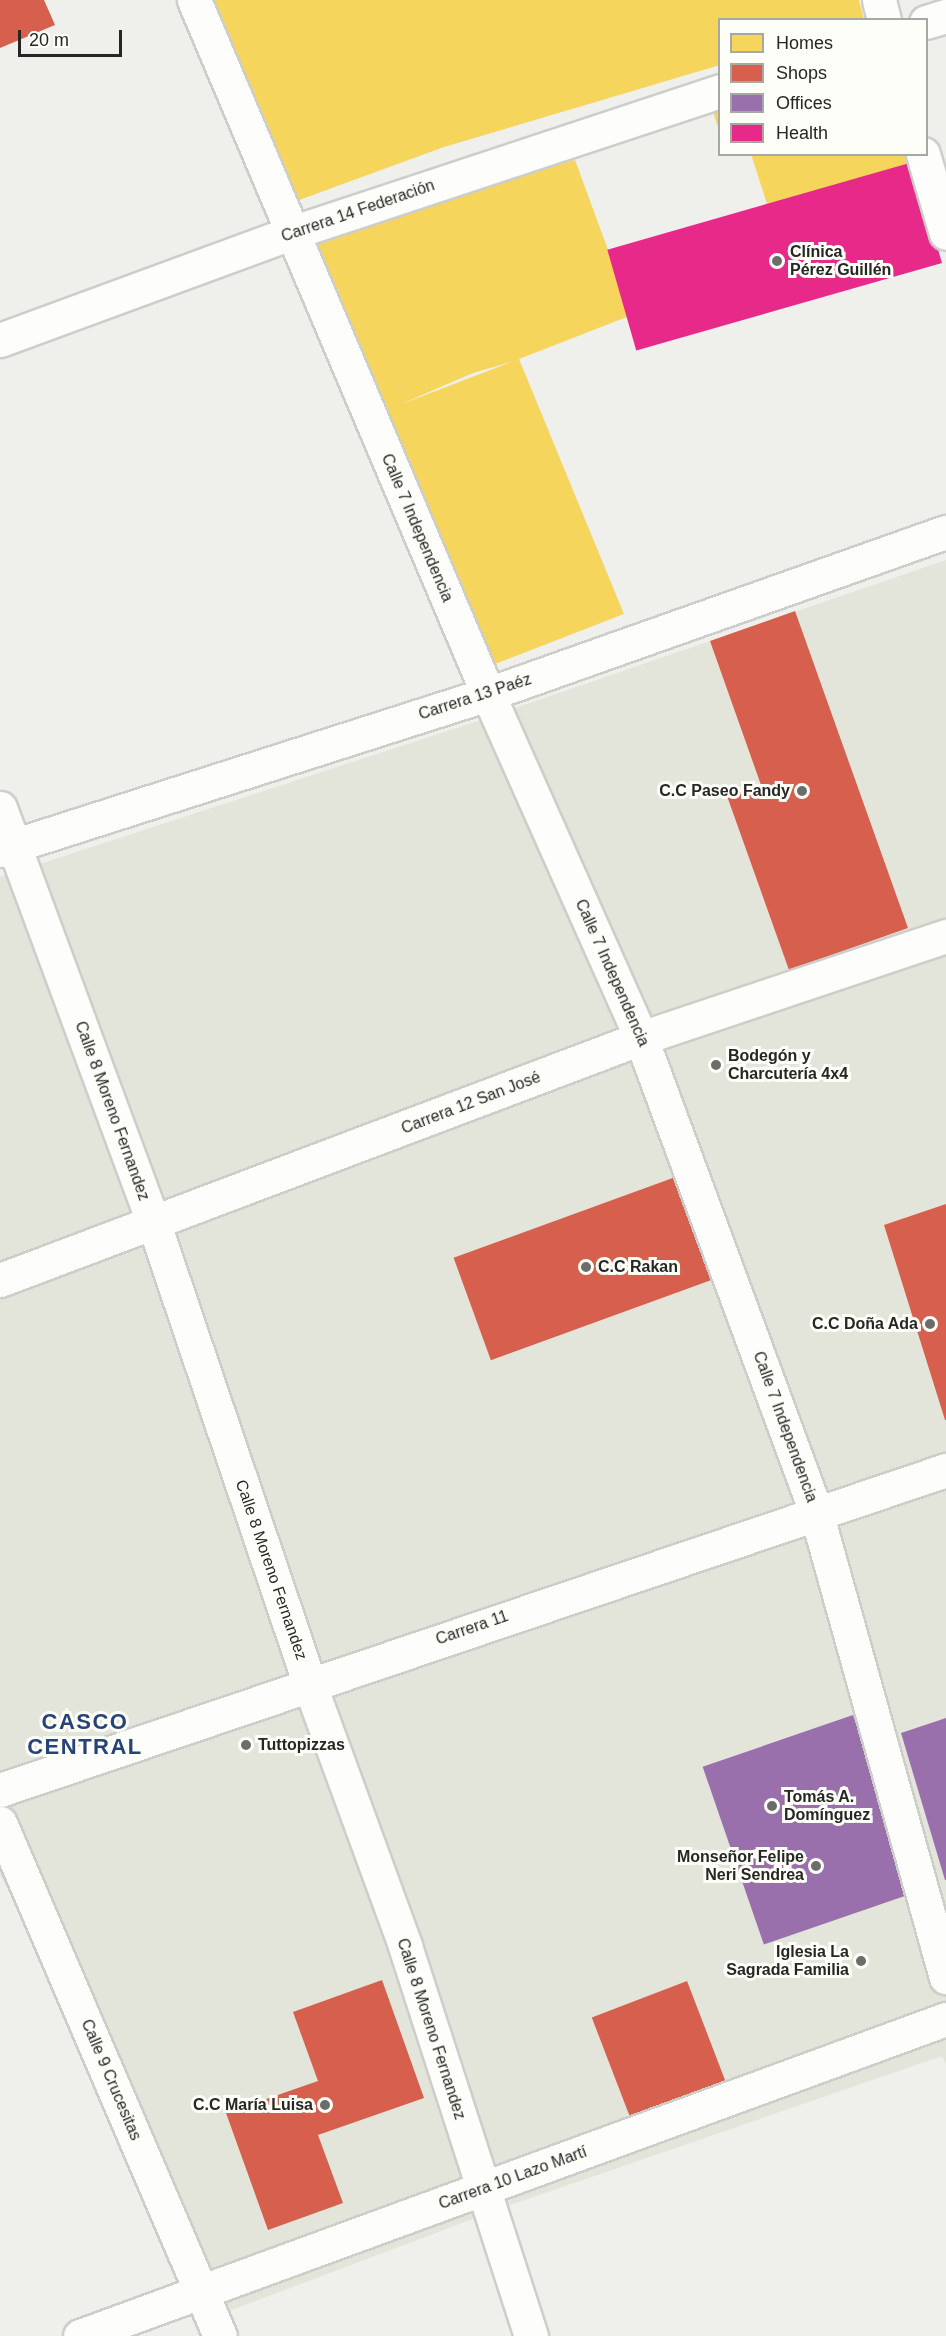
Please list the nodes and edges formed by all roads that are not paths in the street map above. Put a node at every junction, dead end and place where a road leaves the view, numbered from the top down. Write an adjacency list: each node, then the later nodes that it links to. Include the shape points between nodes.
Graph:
1 (195, 0): 8 (street, Calle 7 Independencia)
2 (879, 0): 4 (street)
3 (946, 16): 5 (street)
4 (884, 18)
5 (928, 22)
6 (718, 92): 8 (street, Carrera 14 Federación)
7 (924, 156): 9 (street)
8 (291, 233): 10 (street, Carrera 14 Federación); 12 (street, Calle 7 Independencia)
9 (946, 233)
10 (0, 340)
11 (946, 532): 12 (street, Carrera 13 Paéz)
12 (488, 694): 14 (street, Carrera 13 Paéz); 16 (street, Calle 7 Independencia)
13 (0, 808): 14 (street, Calle 8 Moreno Fernandez)
14 (8, 848): 17 (street, Calle 8 Moreno Fernandez)
15 (946, 936): 16 (street, Carrera 12 San José)
16 (641, 1038): 17 (street, Carrera 12 San José); 20 (street, Calle 7 Independencia)
17 (154, 1224): 18 (street, Carrera 12 San José); 21 (street, Calle 8 Moreno Fernandez)
18 (0, 1280)
19 (946, 1470): 20 (street, Carrera 11)
20 (816, 1512): 21 (street, Carrera 11); 24 (street, Calle 7 Independencia)
21 (309, 1683): 22 (street, Carrera 11); 26 (street, Calle 8 Moreno Fernandez, via 405,1946)
22 (0, 1790)
23 (0, 1823): 27 (street, Calle 9 Crucesitas)
24 (946, 1977)
25 (946, 2019): 26 (street, Carrera 10 Lazo Martí)
26 (483, 2190): 27 (street, Carrera 10 Lazo Martí); 30 (street, Calle 8 Moreno Fernandez)
27 (202, 2292): 28 (street, Carrera 10 Lazo Martí); 29 (street, Calle 9 Crucesitas)
28 (80, 2336)
29 (220, 2336)
30 (531, 2336)

